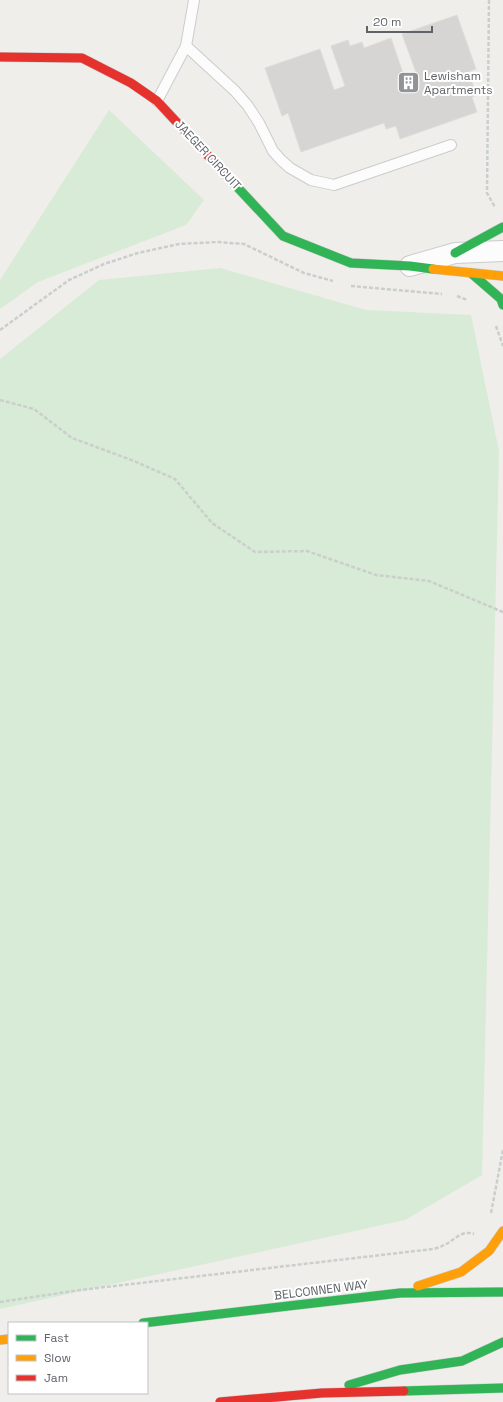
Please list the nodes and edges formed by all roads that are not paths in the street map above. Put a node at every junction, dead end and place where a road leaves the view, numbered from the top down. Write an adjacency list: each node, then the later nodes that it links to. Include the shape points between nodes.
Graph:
1 (194, 0): 2 (lane)
2 (186, 46): 4 (lane); 5 (lane, via 248,106 281,160 311,180 334,185)
3 (0, 57): 4 (main road, JAEGER CIRCUIT, via 82,58 131,83)
4 (157, 101): 9 (main road, JAEGER CIRCUIT, via 283,236 351,263)
5 (451, 145)
6 (503, 227): 8 (main road)
7 (503, 251): 8 (street, JAEGER CIRCUIT)
8 (455, 253): 9 (street, JAEGER CIRCUIT)
9 (410, 266): 10 (main road, JAEGER CIRCUIT)
10 (471, 273): 11 (main road, JAEGER CIRCUIT); 12 (main road, via 501,299)
11 (503, 276)
12 (503, 305)
13 (503, 1231): 14 (main road, via 489,1251 461,1272)
14 (400, 1292): 15 (main road, BELCONNEN WAY); 16 (main road, BELCONNEN WAY)
15 (503, 1292)
16 (148, 1322)
17 (503, 1342): 19 (main road, via 462,1362 400,1370)
18 (503, 1388): 19 (main road)
19 (322, 1393): 20 (main road)
20 (220, 1402)

